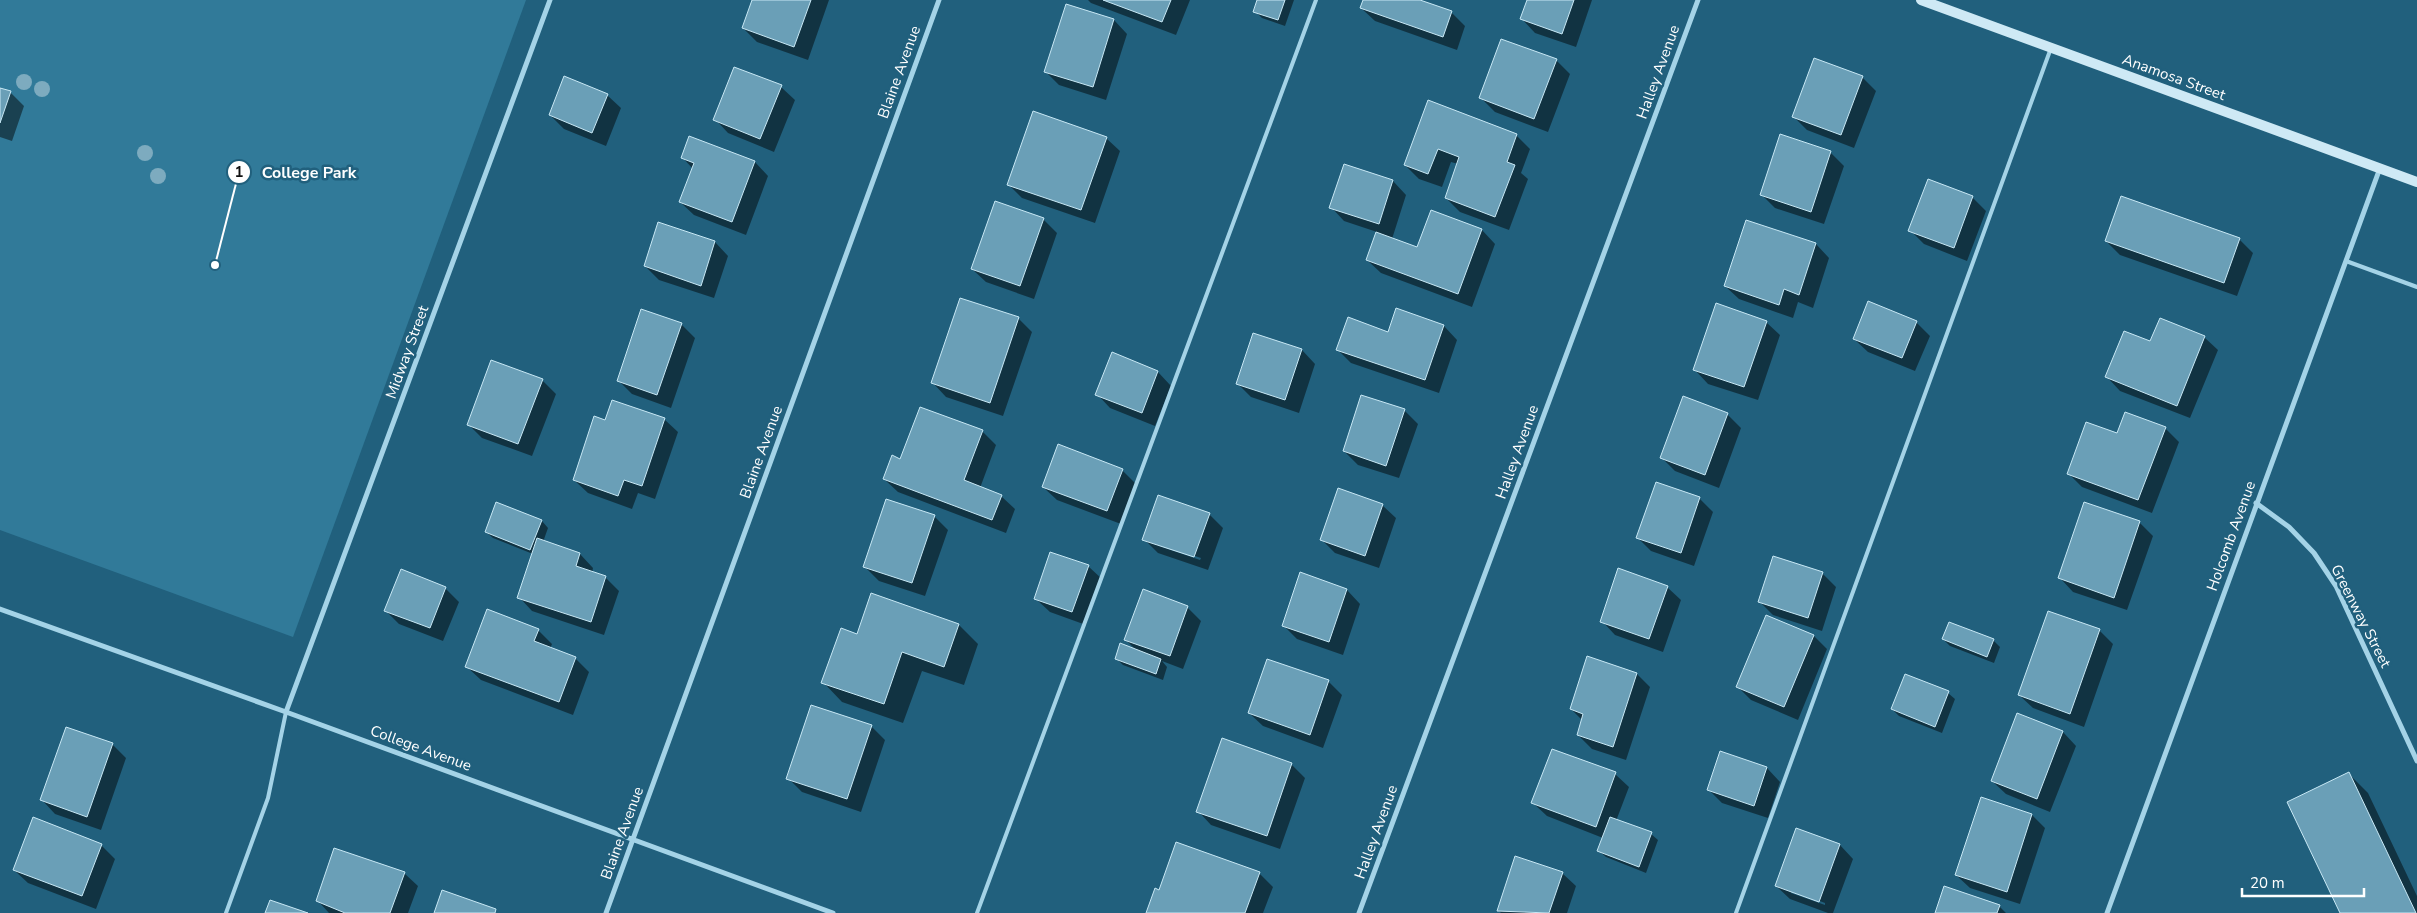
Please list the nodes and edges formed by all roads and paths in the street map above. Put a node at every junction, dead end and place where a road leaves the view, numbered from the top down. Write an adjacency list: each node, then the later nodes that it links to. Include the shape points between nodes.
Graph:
1 (550, 0): 13 (street, Midway Street)
2 (939, 0): 15 (street, Blaine Avenue)
3 (1316, 0): 19 (lane)
4 (1698, 0): 20 (street, Halley Avenue)
5 (1921, 0): 6 (main road, Anamosa Street)
6 (2051, 48): 7 (main road, Anamosa Street); 21 (lane)
7 (2380, 168): 8 (main road, Anamosa Street); 9 (street, Holcomb Avenue)
8 (2417, 182)
9 (2346, 261): 10 (lane); 11 (street, Holcomb Avenue)
10 (2417, 287)
11 (2256, 503): 14 (street, Greenway Street, via 2289,527 2314,553 2336,586); 22 (street, Holcomb Avenue)
12 (0, 609): 13 (street, College Avenue)
13 (286, 712): 15 (street, College Avenue); 16 (lane, via 268,798)
14 (2417, 761)
15 (632, 840): 17 (street, Blaine Avenue); 18 (street, College Avenue)
16 (226, 913)
17 (606, 913)
18 (833, 913)
19 (977, 913)
20 (1359, 913)
21 (1736, 913)
22 (2107, 913)

